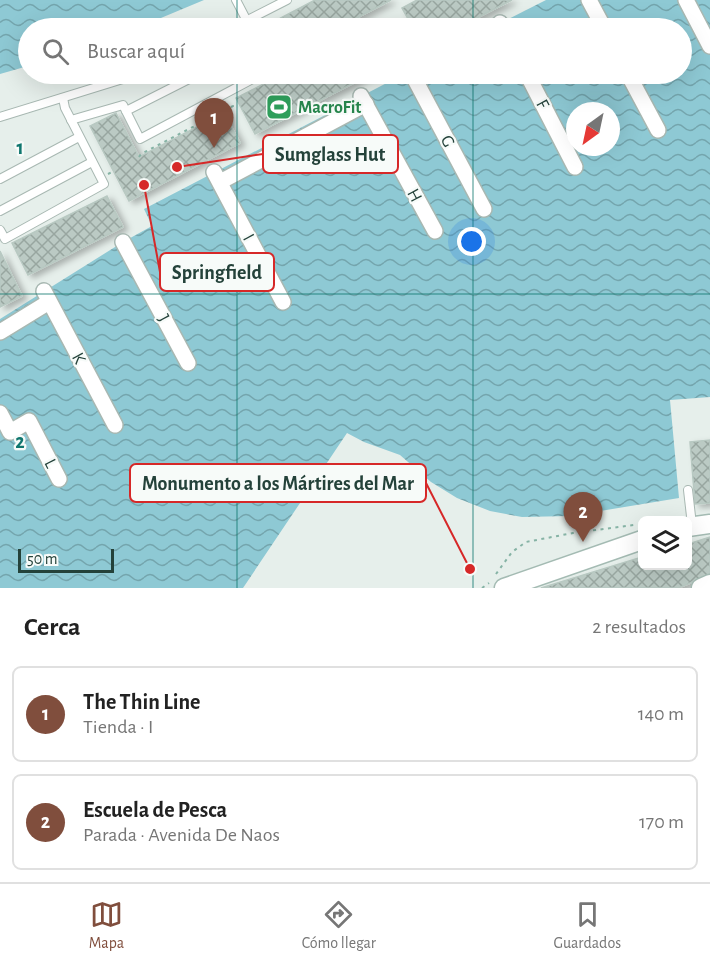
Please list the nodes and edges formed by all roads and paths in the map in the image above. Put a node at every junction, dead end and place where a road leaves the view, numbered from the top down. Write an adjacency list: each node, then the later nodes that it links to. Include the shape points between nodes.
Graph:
1 (236, 0): 5 (lane)
2 (287, 0): 6 (lane)
3 (589, 0): 7 (street)
4 (686, 0): 8 (street)
5 (248, 18)
6 (253, 18)
7 (599, 18)
8 (710, 46)
9 (107, 84): 16 (lane)
10 (179, 84): 17 (lane)
11 (242, 84): 15 (lane)
12 (417, 84): 27 (street, G)
13 (532, 84): 24 (street, F)
14 (633, 84): 20 (street)
15 (226, 92): 17 (lane, via 140,138); 22 (path, via 233,106)
16 (63, 98): 18 (lane); 19 (lane)
17 (126, 111): 19 (lane, via 123,105)
18 (0, 117)
19 (71, 120): 21 (lane)
20 (658, 130)
21 (79, 137): 23 (lane); 26 (lane)
22 (139, 157)
23 (92, 162): 28 (lane); 29 (lane, via 104,184 5,239)
24 (575, 167)
25 (217, 177): 30 (street, H, via 364,100); 32 (street, I)
26 (0, 179)
27 (484, 209)
28 (0, 211)
29 (0, 230)
30 (435, 231)
31 (123, 242): 34 (street, J)
32 (283, 302)
33 (0, 332): 36 (street, K, via 47,296)
34 (188, 363)
35 (0, 413): 37 (street, L, via 10,432 30,421)
36 (115, 425)
37 (59, 479)
38 (688, 490): 40 (lane)
39 (638, 525): 43 (path, via 526,542 512,552)
40 (697, 526)
41 (638, 541): 44 (street)
42 (710, 584): 45 (street)
43 (482, 588)
44 (504, 588)
45 (701, 588)

